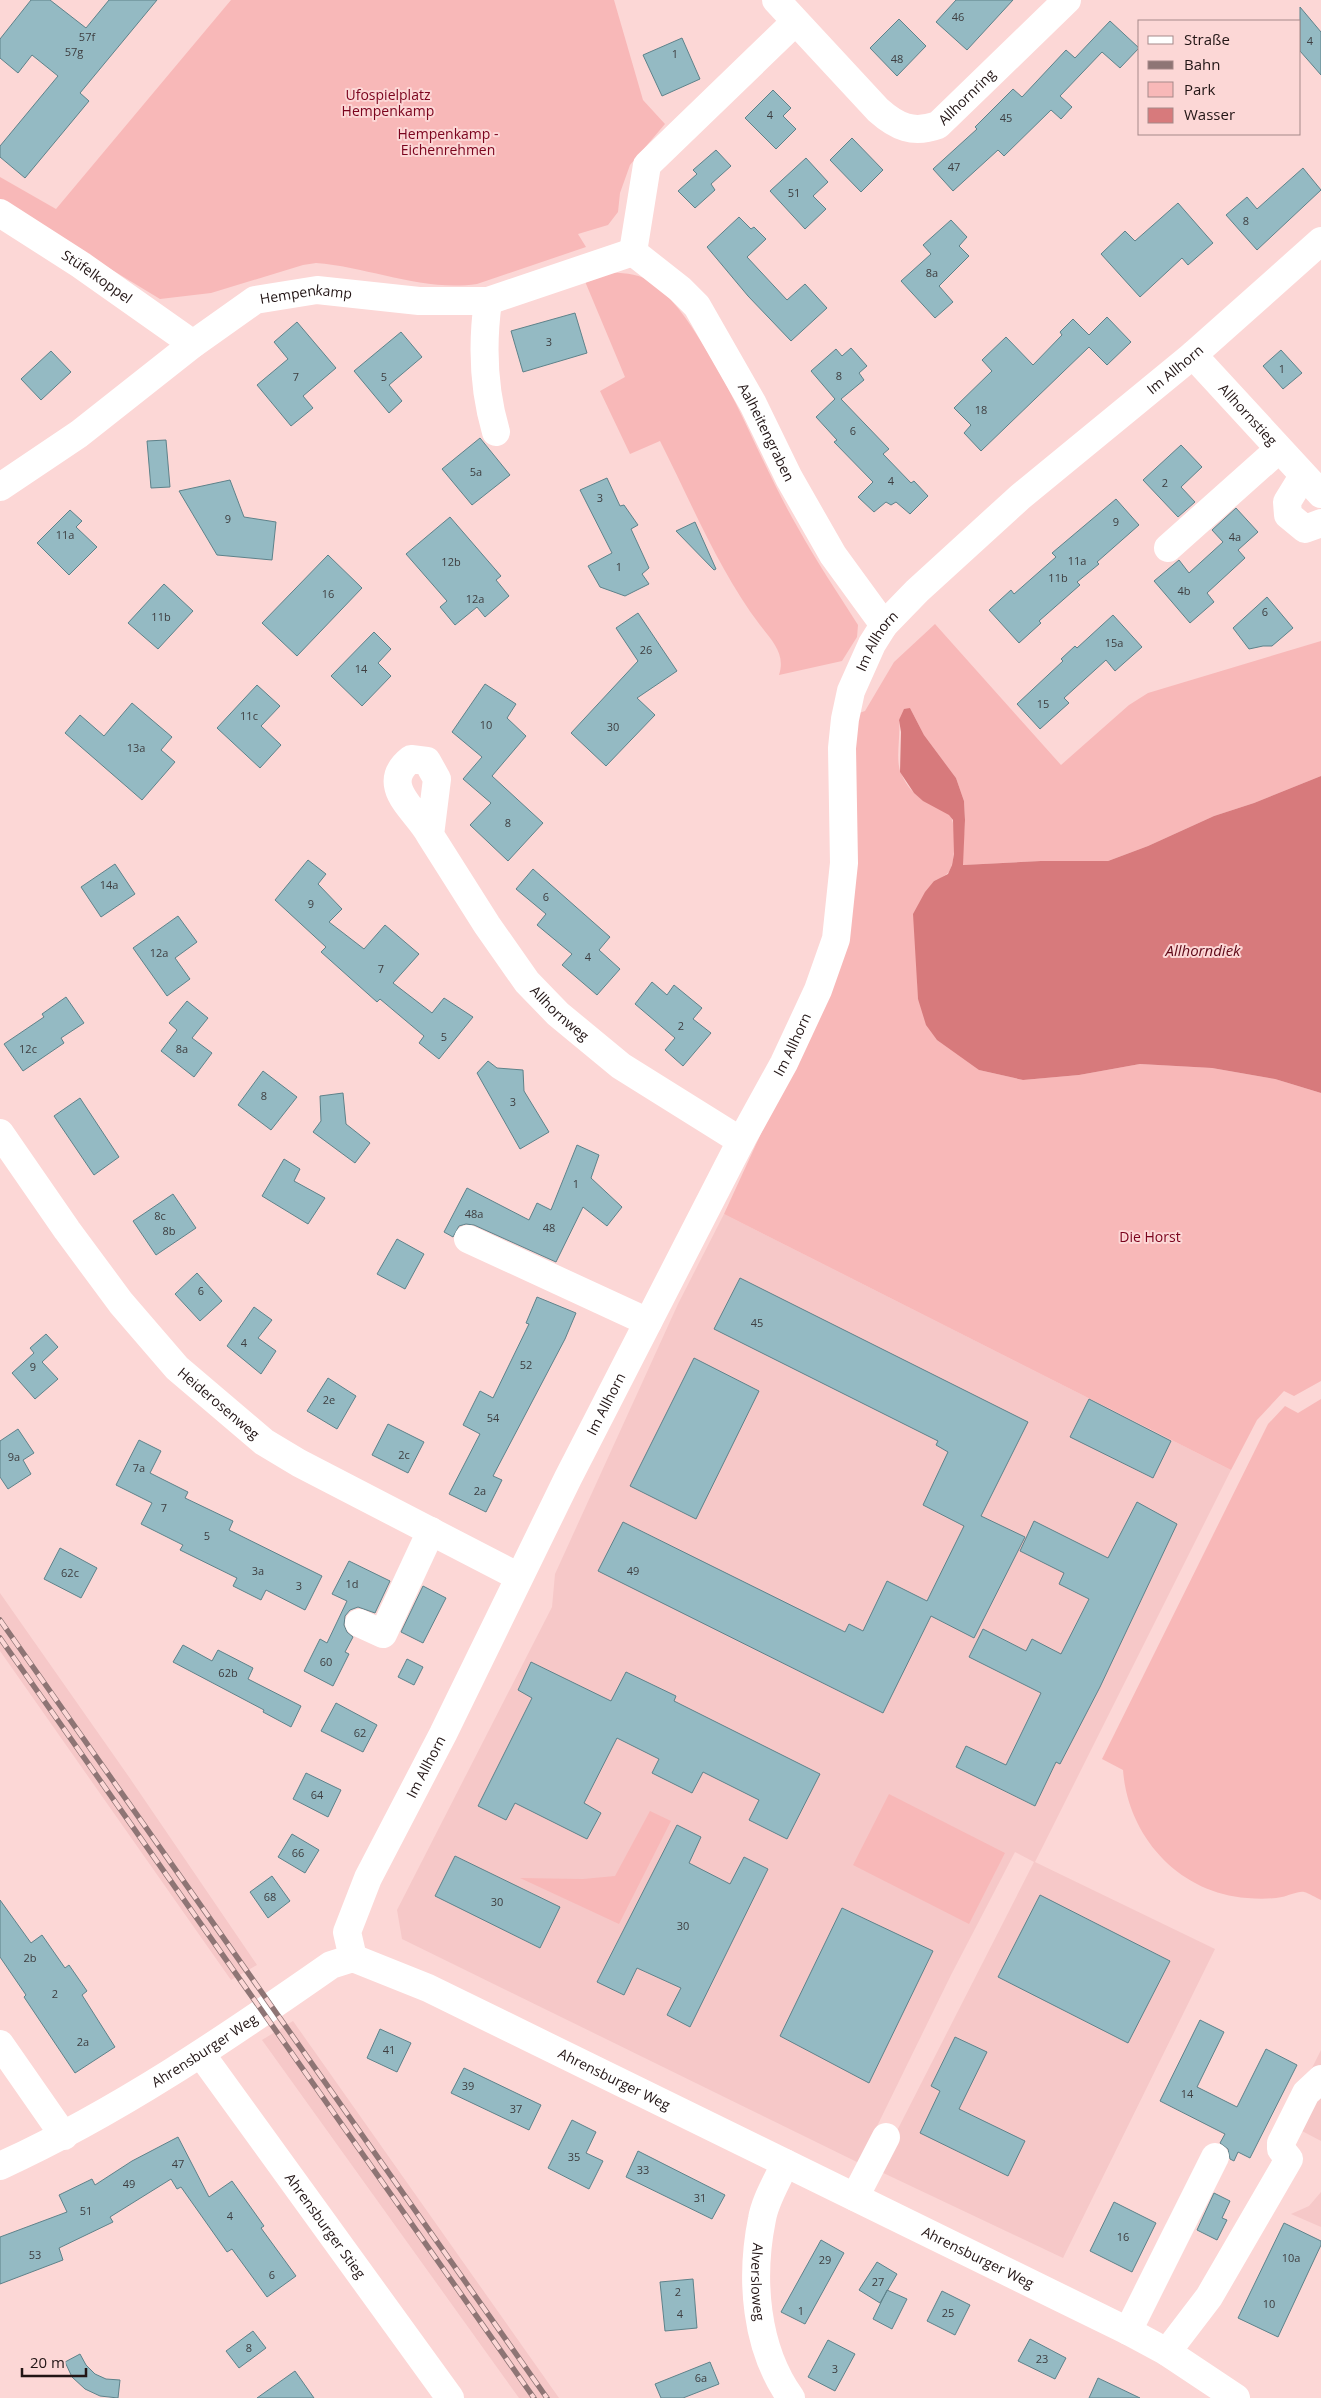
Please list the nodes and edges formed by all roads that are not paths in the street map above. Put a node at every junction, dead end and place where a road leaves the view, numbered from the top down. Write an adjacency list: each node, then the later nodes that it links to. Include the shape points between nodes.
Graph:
1 (776, 0): 3 (street, Allhornring)
2 (1067, 0): 3 (street, Allhornring, via 938,125 916,130 896,124 878,110)
3 (795, 22): 6 (street, via 638,173)
4 (0, 213): 8 (street, Stüfelkoppel)
5 (1321, 241): 9 (street, Im Allhorn)
6 (633, 252): 7 (street, Hempenkamp); 16 (street, Aalheitengraben, via 697,306 746,390 789,478 833,555)
7 (488, 301): 8 (street, Hempenkamp, via 419,302 317,290 255,300); 10 (street, via 484,326 486,367 489,410)
8 (193, 344): 13 (street, Hempenkamp, via 79,434)
9 (1193, 355): 11 (street, Allhornstieg); 16 (street, Im Allhorn, via 1020,497)
10 (496, 432)
11 (1278, 450): 12 (street, Allhornstieg); 15 (street)
12 (1312, 485): 14 (street, Allhornstieg, via 1287,502 1288,515 1305,529)
13 (0, 487)
14 (1321, 523)
15 (1168, 548)
16 (884, 625): 19 (street, Im Allhorn, via 851,691 845,719 842,748 844,863 836,939 818,990 784,1063)
17 (430, 835): 19 (street, Allhornweg, via 487,926 527,982 558,1014 621,1066)
18 (0, 1133): 22 (street, Heiderosenweg, via 121,1303 177,1368 264,1442)
19 (741, 1141): 21 (street, Im Allhorn)
20 (468, 1239): 21 (street)
21 (648, 1322): 23 (street, Im Allhorn)
22 (431, 1531): 23 (street, Heiderosenweg); 24 (street, via 383,1634)
23 (519, 1577): 25 (street, Im Allhorn, via 368,1878 347,1932)
24 (360, 1623)
25 (353, 1958): 27 (street, Ahrensburger Weg, via 331,1965); 32 (street, Ahrensburger Weg, via 428,1988)
26 (0, 2044): 29 (street)
27 (201, 2054): 29 (street, Ahrensburger Weg); 37 (street, Ahrensburger Stieg)
28 (1321, 2079): 36 (street, via 1306,2093 1281,2143 1281,2149 1290,2159 1209,2297)
29 (64, 2136): 33 (street, Ahrensburger Weg)
30 (886, 2137): 34 (street)
31 (1215, 2157): 35 (street)
32 (786, 2163): 34 (street, Ahrensburger Weg); 38 (street, Alversloweg, via 762,2217 755,2273 763,2340)
33 (0, 2166)
34 (855, 2197): 35 (street, Ahrensburger Weg)
35 (1128, 2332): 36 (street, Ahrensburger Weg)
36 (1167, 2352): 39 (street, Ahrensburger Weg)
37 (450, 2398)
38 (791, 2398)
39 (1236, 2398)

